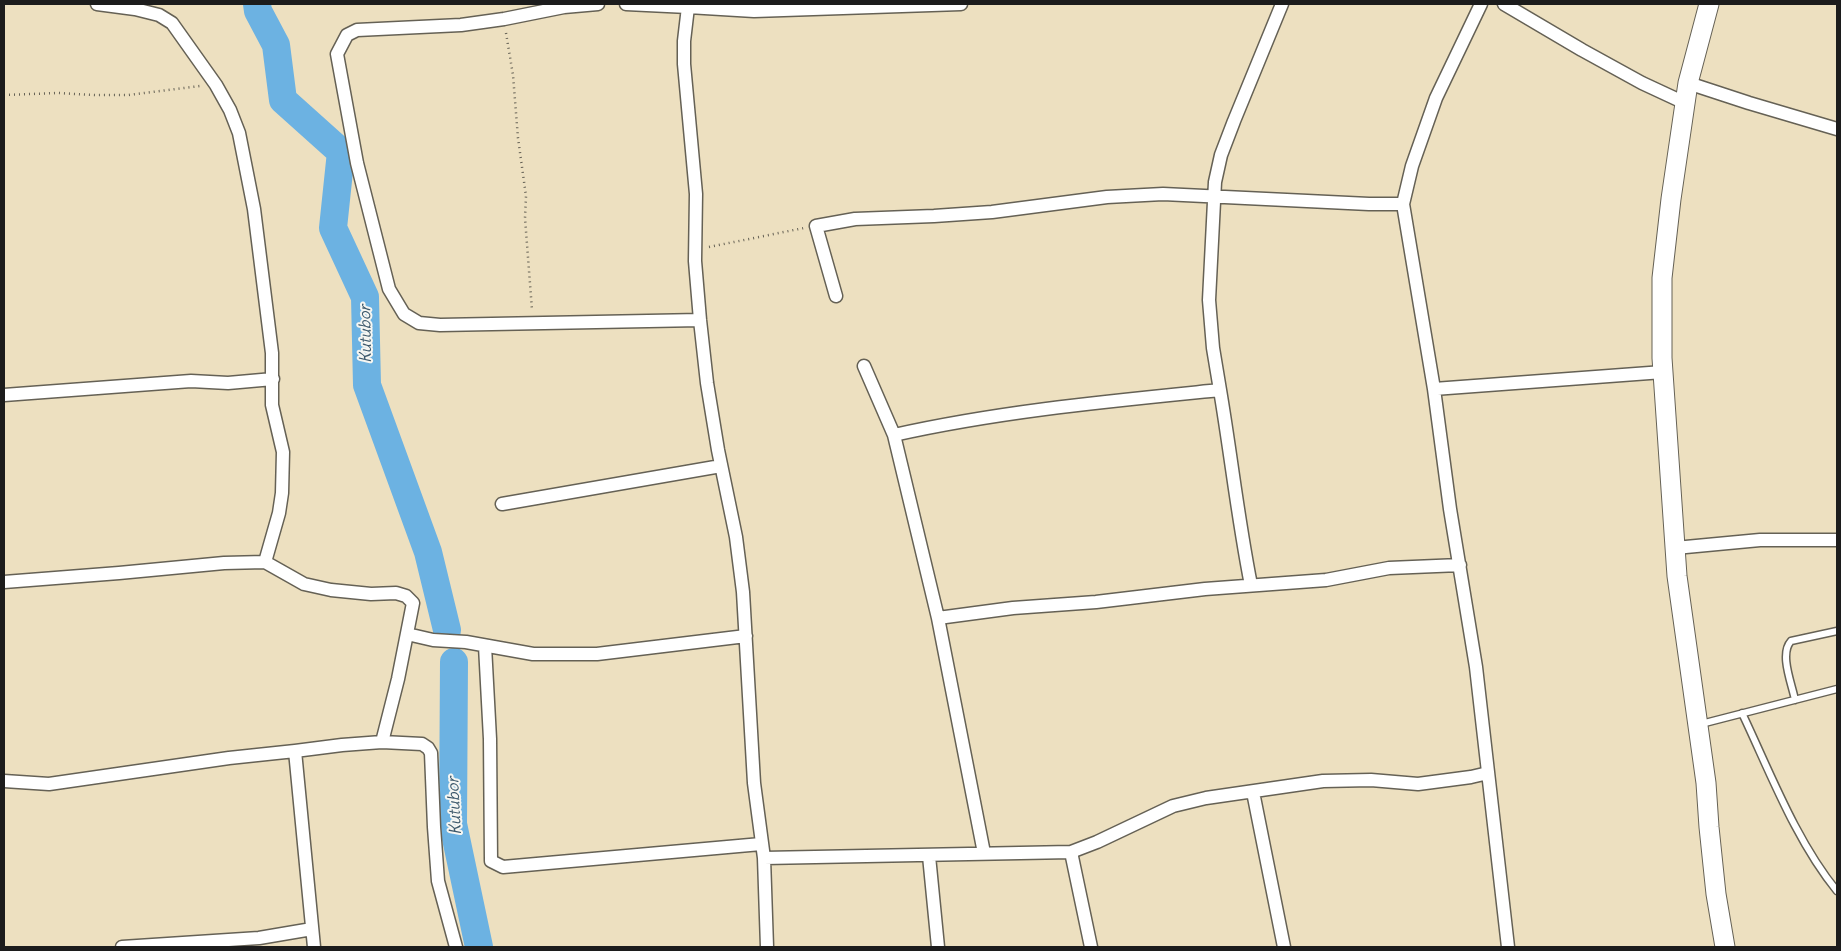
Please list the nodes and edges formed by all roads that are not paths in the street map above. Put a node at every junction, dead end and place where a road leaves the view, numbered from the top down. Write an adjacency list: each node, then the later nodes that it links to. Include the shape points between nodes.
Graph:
1 (97, 4): 19 (street, via 136,9 159,15 172,23 230,110 239,133 254,209 272,353)
2 (598, 4): 16 (street, via 461,25 358,30 347,35 336,54 358,163 389,289 404,314 419,323)
3 (626, 4): 9 (street)
4 (961, 4): 9 (street, via 754,11)
5 (1282, 4): 13 (street, via 1221,155)
6 (1481, 4): 14 (street, via 1436,98 1412,166)
7 (1504, 4): 11 (street, via 1642,83)
8 (1709, 4): 10 (street)
9 (688, 6): 16 (street, via 684,64 696,194 695,250)
10 (1688, 82): 11 (street); 12 (street)
11 (1685, 103): 18 (street, via 1662,278)
12 (1837, 129)
13 (1214, 197): 14 (street); 15 (street, via 1163,194 1107,198 992,212 855,219 816,226); 21 (street, via 1210,300)
14 (1403, 204): 20 (street)
15 (836, 296)
16 (700, 320): 24 (street)
17 (864, 366): 23 (street)
18 (1663, 372): 20 (street); 27 (street)
19 (272, 379): 22 (street, via 228,384 191,381); 28 (street, via 272,405 283,452 282,493)
20 (1434, 389): 29 (street)
21 (1220, 390): 23 (street, via 1023,413); 31 (street)
22 (4, 395)
23 (894, 435): 32 (street)
24 (721, 466): 25 (street); 35 (street, via 736,537)
25 (502, 504)
26 (1837, 540): 27 (street, via 1760,540)
27 (1675, 548): 40 (street)
28 (265, 562): 30 (street); 34 (street, via 304,584 331,590 406,596 413,603)
29 (1460, 565): 31 (street, via 1389,568 1326,580); 43 (street)
30 (4, 582)
31 (1251, 585): 32 (street)
32 (938, 618): 48 (street)
33 (1837, 631): 38 (lane, via 1790,641 1786,646)
34 (407, 634): 36 (street); 41 (street)
35 (746, 636): 36 (street, via 598,654 534,654); 46 (street, via 754,783)
36 (485, 646): 46 (street, via 491,861 503,867)
37 (1837, 689): 38 (lane)
38 (1795, 700): 39 (lane)
39 (1742, 713): 40 (lane); 51 (lane, via 1804,845)
40 (1697, 725): 61 (street, via 1716,894)
41 (382, 742): 42 (street); 55 (street, via 422,744 431,754 438,881)
42 (295, 751): 44 (street, via 49,784); 52 (street)
43 (1488, 773): 45 (street, via 1418,784 1348,780 1286,785); 60 (street)
44 (4, 781)
45 (1253, 792): 47 (street, via 1173,806); 59 (street)
46 (761, 844): 50 (street)
47 (1071, 852): 48 (street); 58 (street)
48 (984, 853): 49 (street)
49 (929, 856): 50 (street); 57 (street)
50 (764, 858): 56 (street)
51 (1837, 891)
52 (312, 929): 53 (street, via 259,938); 54 (street)
53 (122, 947)
54 (314, 947)
55 (456, 947)
56 (767, 947)
57 (938, 947)
58 (1091, 947)
59 (1284, 947)
60 (1508, 947)
61 (1726, 947)

